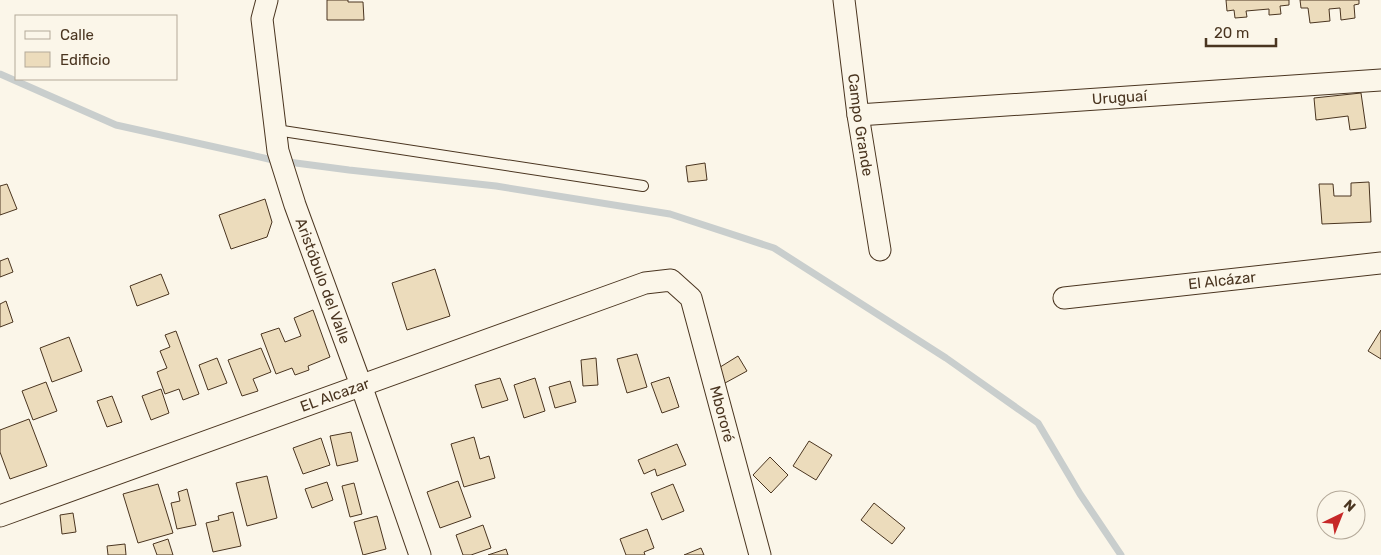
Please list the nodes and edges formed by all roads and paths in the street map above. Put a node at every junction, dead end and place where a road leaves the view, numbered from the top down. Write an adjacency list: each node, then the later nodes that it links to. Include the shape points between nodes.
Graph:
1 (267, 0): 5 (street, Aristóbulo del Valle, via 262,19)
2 (844, 0): 4 (street, Campo Grande)
3 (1381, 80): 4 (street, Uruguaí)
4 (858, 116): 7 (street, Campo Grande)
5 (276, 130): 6 (lane); 11 (street, Aristóbulo del Valle, via 278,151 295,205)
6 (643, 186)
7 (880, 250)
8 (1381, 263): 10 (street, El Alcázar)
9 (671, 280): 11 (street, EL Alcazar, via 645,283); 14 (street, Mbororé, via 690,298)
10 (1064, 298)
11 (361, 385): 12 (street, EL Alcazar); 13 (street, Aristóbulo del Valle)
12 (0, 516)
13 (420, 555)
14 (760, 555)

